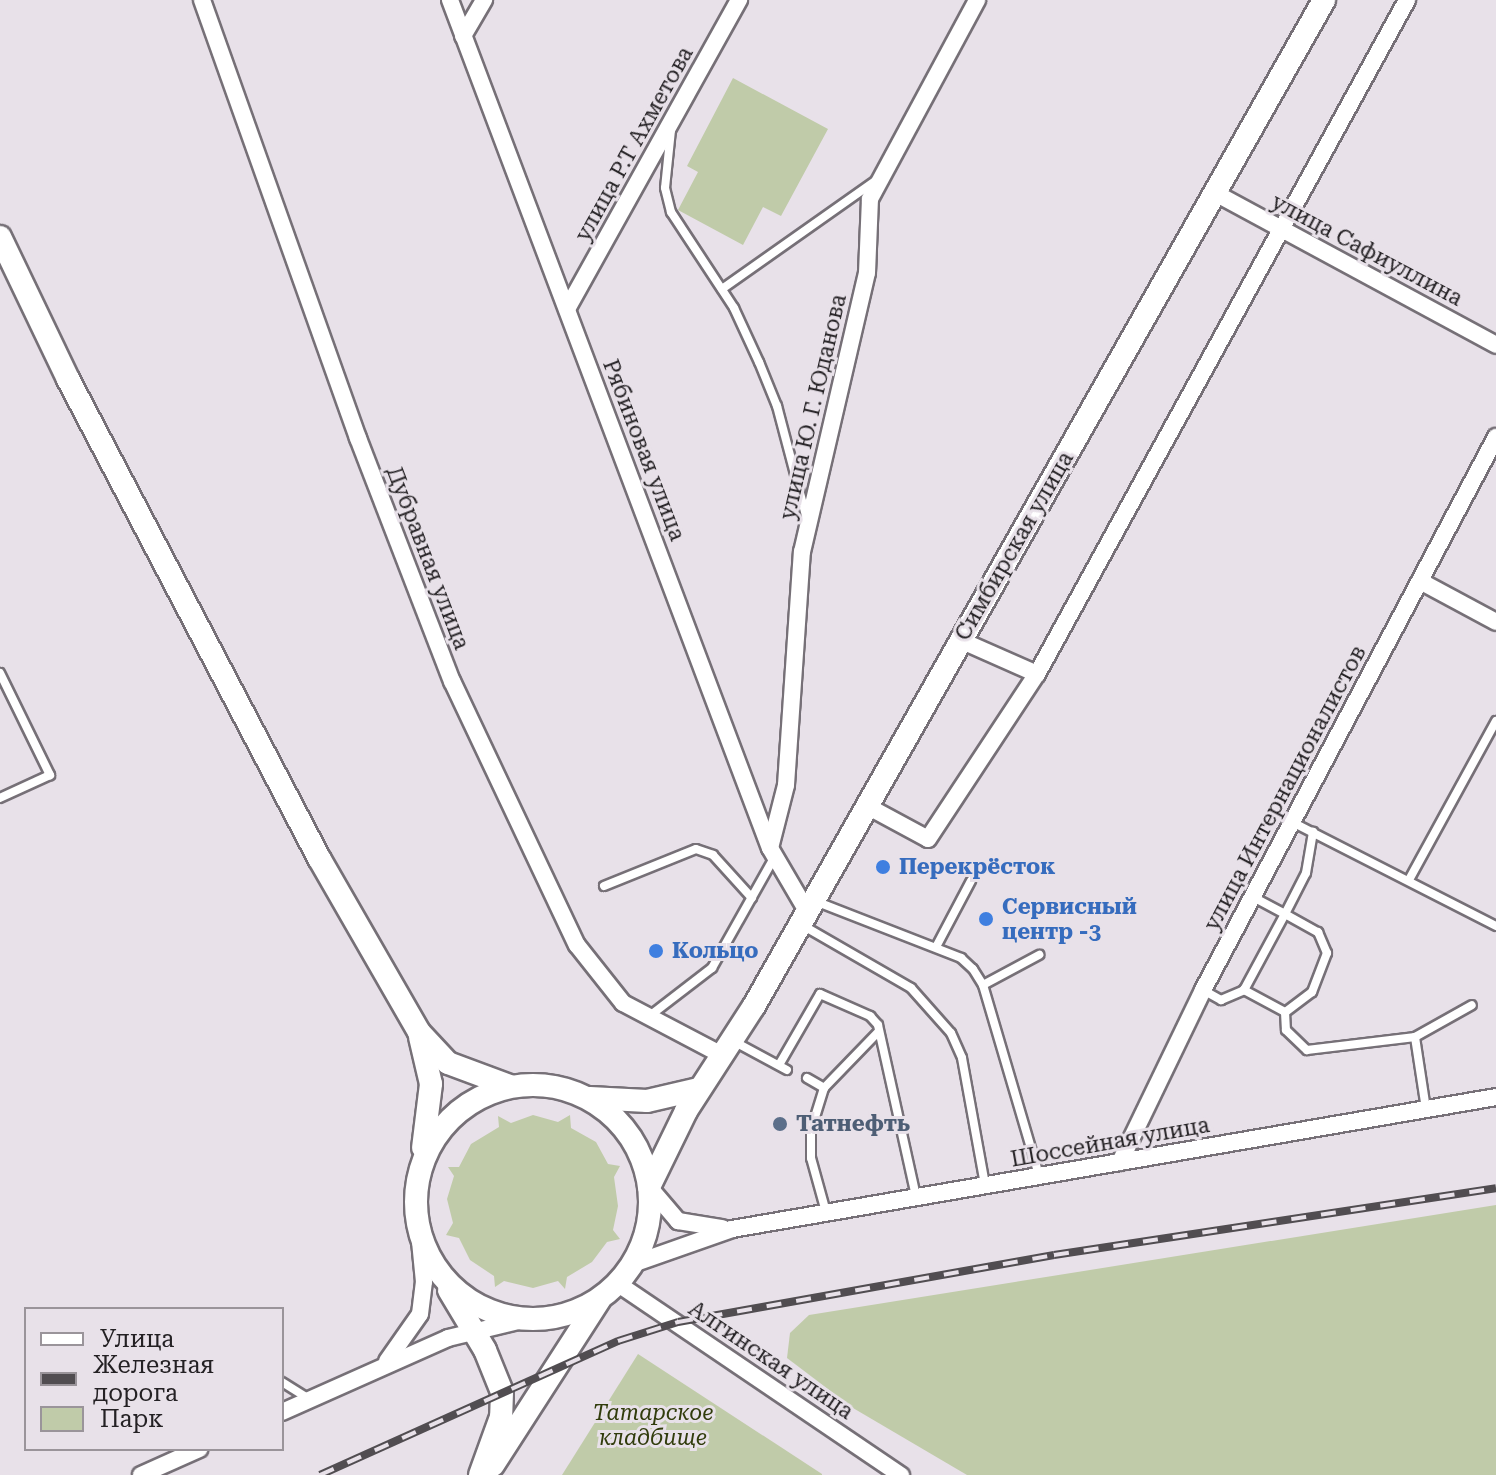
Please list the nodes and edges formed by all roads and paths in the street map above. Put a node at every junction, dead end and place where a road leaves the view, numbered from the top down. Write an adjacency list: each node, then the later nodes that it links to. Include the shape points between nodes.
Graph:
1 (202, 0): 45 (street, Дубравная улица, via 358,438 452,681 577,945 612,993)
2 (450, 0): 8 (street, Рябиновая улица)
3 (484, 0): 8 (street)
4 (739, 0): 9 (street, улица Р.Т Ахметова)
5 (977, 0): 10 (street, улица Ю. Г. Юданова)
6 (1324, 0): 11 (main road, Симбирская улица)
7 (1407, 0): 12 (street)
8 (463, 36): 15 (street, Рябиновая улица)
9 (672, 120): 14 (lane, via 665,188 671,212); 15 (street, улица Р.Т Ахметова)
10 (877, 180): 14 (lane); 18 (street, улица Ю. Г. Юданова, via 867,212 867,273)
11 (1217, 194): 12 (street, улица Сафиуллина); 21 (main road, Симбирская улица)
12 (1281, 229): 16 (street, улица Сафиуллина); 23 (street)
13 (0, 237): 47 (main road, via 68,379 312,846)
14 (722, 289): 18 (lane, via 777,406)
15 (567, 309): 29 (street, Рябиновая улица)
16 (1496, 345)
17 (1496, 437): 19 (street, улица Интернационалистов)
18 (808, 528): 29 (street, улица Ю. Г. Юданова, via 786,785)
19 (1420, 581): 20 (street); 27 (street, улица Интернационалистов)
20 (1496, 622)
21 (960, 640): 23 (street); 26 (main road, Симбирская улица)
22 (0, 673): 25 (lane, via 50,775)
23 (1037, 674): 26 (street, via 928,839)
24 (1496, 721): 30 (lane)
25 (0, 798)
26 (867, 806): 35 (main road, Симбирская улица)
27 (1292, 822): 28 (lane); 33 (street, улица Интернационалистов)
28 (1313, 832): 30 (lane); 36 (lane, via 1311,862)
29 (772, 853): 34 (lane); 35 (street, Рябиновая улица)
30 (1410, 878): 37 (lane)
31 (971, 881): 38 (lane)
32 (604, 886): 34 (lane, via 696,849 713,855)
33 (1252, 897): 36 (lane); 41 (street, улица Интернационалистов)
34 (752, 898): 45 (lane, via 712,968)
35 (806, 912): 38 (lane); 49 (main road, Симбирская улица); 60 (lane, via 911,988 942,1020 962,1058)
36 (1285, 914): 42 (lane); 44 (lane, via 1318,932 1327,953 1312,992)
37 (1496, 926)
38 (936, 947): 40 (lane, via 961,958)
39 (1039, 955): 40 (lane)
40 (983, 985): 58 (lane)
41 (1203, 990): 42 (lane, via 1221,1000); 57 (street, улица Интернационалистов)
42 (1244, 990): 44 (lane)
43 (1472, 1005): 48 (lane)
44 (1285, 1012): 48 (lane, via 1286,1030 1307,1050)
45 (646, 1018): 49 (street, Дубравная улица)
46 (879, 1031): 49 (lane, via 870,1016 820,994 783,1068); 52 (lane); 62 (lane)
47 (419, 1032): 51 (main road, via 448,1063); 59 (main road, via 431,1094)
48 (1415, 1037): 56 (lane)
49 (727, 1048): 53 (main road, Симбирская улица)
50 (807, 1078): 52 (lane)
51 (510, 1086): 55 (main road, via 551,1086); 59 (main road, via 456,1113 427,1150)
52 (824, 1088): 63 (lane, via 811,1130 811,1158)
53 (699, 1089): 55 (main road, via 647,1101); 61 (main road, Симбирская улица)
54 (1496, 1097): 56 (street, Шоссейная улица)
55 (588, 1098): 61 (main road, via 627,1131)
56 (1426, 1109): 57 (street, Шоссейная улица)
57 (1120, 1162): 58 (street, Шоссейная улица)
58 (1039, 1176): 60 (street, Шоссейная улица)
59 (417, 1179): 65 (main road)
60 (986, 1185): 62 (street, Шоссейная улица)
61 (649, 1187): 64 (street, via 678,1221); 66 (main road, via 647,1225)
62 (917, 1197): 63 (street, Шоссейная улица)
63 (826, 1213): 64 (street, Шоссейная улица)
64 (732, 1229): 66 (street)
65 (419, 1231): 67 (main road); 73 (street, via 424,1282 420,1314 398,1351)
66 (630, 1265): 68 (main road)
67 (438, 1272): 69 (main road, via 472,1303); 70 (main road)
68 (609, 1290): 69 (main road, via 563,1315); 80 (main road); 81 (street, Алгинская улица)
69 (527, 1319): 70 (street)
70 (473, 1330): 71 (street); 72 (main road)
71 (448, 1338): 72 (street, via 468,1344); 73 (street)
72 (493, 1366): 80 (main road, via 503,1404)
73 (379, 1368): 75 (street)
74 (284, 1383): 75 (lane)
75 (310, 1399): 76 (street)
76 (284, 1411)
77 (190, 1451): 78 (street)
78 (165, 1457): 79 (street)
79 (141, 1475)
80 (482, 1475)
81 (901, 1475)

